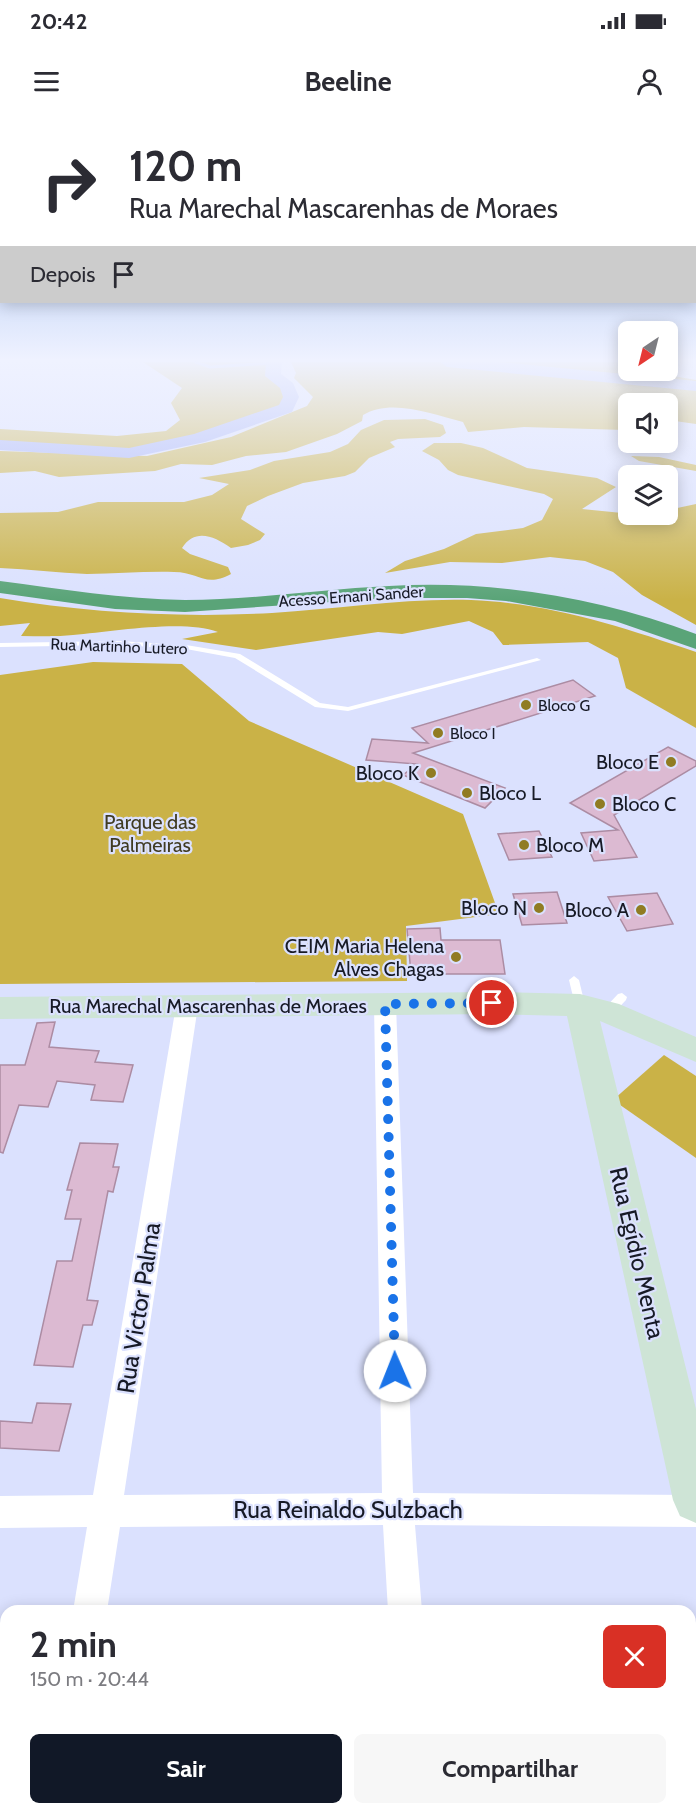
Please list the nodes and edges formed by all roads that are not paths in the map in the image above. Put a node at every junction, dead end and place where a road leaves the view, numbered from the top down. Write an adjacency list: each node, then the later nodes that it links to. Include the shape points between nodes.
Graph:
1 (0, 587): 2 (highway, Acesso Ernani Sander, via 115,602 184,606 453,591 559,603 611,614)
2 (696, 642)
3 (0, 645): 4 (lane, Rua Martinho Lutero, via 130,644 186,647 237,656 318,705 348,709)
4 (537, 660)
5 (596, 999): 6 (street, Rua Marechal Mascarenhas de Moraes); 9 (street, Rua Marechal Mascarenhas de Moraes); 10 (street, Rua Egídio Menta, via 624,1204)
6 (385, 1004): 7 (street, Rua Marechal Mascarenhas de Moraes); 11 (street)
7 (187, 1006): 8 (street, Rua Marechal Mascarenhas de Moraes); 14 (street, Rua Victor Palma)
8 (0, 1008)
9 (696, 1050)
10 (696, 1500)
11 (398, 1509): 12 (street, Rua Reinaldo Sulzbach); 14 (street, Rua Reinaldo Sulzbach); 16 (street)
12 (696, 1511)
13 (0, 1512): 14 (street, Rua Reinaldo Sulzbach)
14 (106, 1513): 15 (street, Rua Victor Palma)
15 (91, 1605)
16 (405, 1605)

